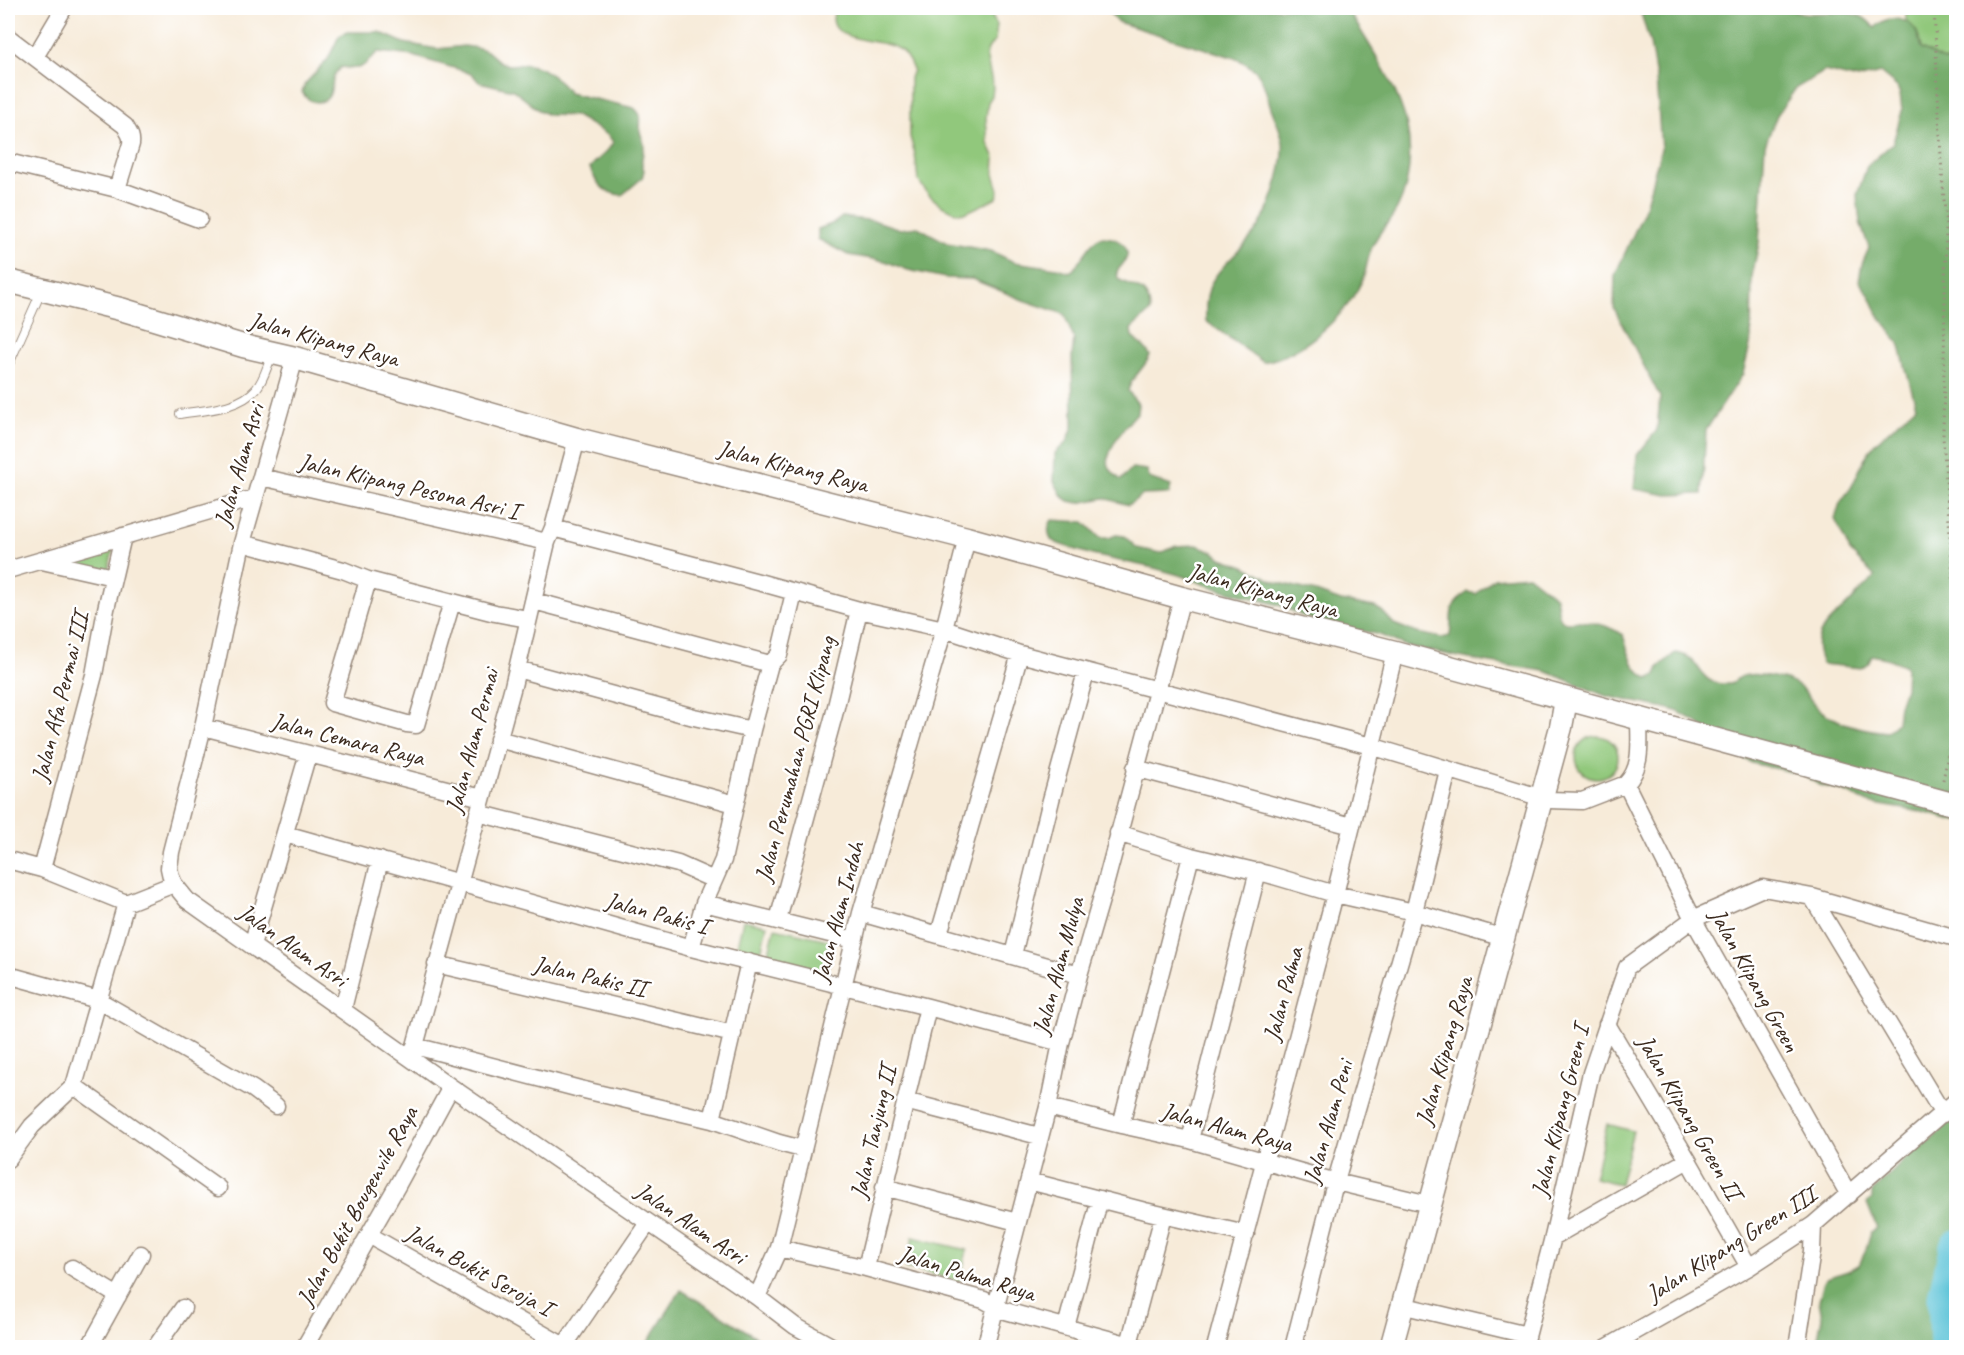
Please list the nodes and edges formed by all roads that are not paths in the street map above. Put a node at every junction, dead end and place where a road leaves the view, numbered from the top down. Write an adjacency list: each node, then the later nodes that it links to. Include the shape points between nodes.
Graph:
1 (64, 8): 3 (street)
2 (8, 37): 3 (street)
3 (35, 57): 5 (street, via 129,132 131,144)
4 (8, 162): 5 (street)
5 (117, 189): 6 (street)
6 (199, 219)
7 (8, 280): 8 (main road, Jalan Klipang Raya)
8 (43, 289): 9 (main road, Jalan Klipang Raya); 11 (lane)
9 (273, 352): 10 (main road, Jalan Klipang Raya); 12 (lane, via 256,390 248,396 218,408)
10 (295, 358): 13 (main road, Jalan Klipang Raya); 14 (street, Jalan Alam Asri)
11 (8, 366)
12 (180, 414)
13 (577, 439): 16 (street, Jalan Alam Permai); 18 (main road, Jalan Klipang Raya)
14 (261, 477): 15 (street, Jalan Alam Asri); 16 (street, Jalan Klipang Pesona Asri I)
15 (254, 498): 17 (street); 19 (street, Jalan Alam Asri)
16 (550, 535): 24 (street, Jalan Perumahan PGRI Klipang); 26 (street, Jalan Alam Permai)
17 (123, 536): 20 (street); 22 (street, Jalan Afa Permai III)
18 (967, 538): 25 (main road, Jalan Klipang Raya); 30 (street, Jalan Alam Indah)
19 (242, 543): 23 (street); 39 (street, Jalan Alam Asri)
20 (41, 561): 21 (street); 22 (street)
21 (8, 572)
22 (113, 577): 57 (street, Jalan Afa Permai III, via 94,675)
23 (368, 580): 27 (street); 27 (street, via 332,704 407,724 416,725)
24 (794, 593): 28 (street, Jalan Perumahan PGRI Klipang); 33 (street, Jalan Perumahan PGRI Klipang, via 779,655)
25 (1182, 598): 31 (main road, Jalan Klipang Raya); 36 (street, Jalan Alam Mulya)
26 (534, 601): 29 (street, Jalan Alam Permai); 33 (street, Jalan Perumahan PGRI Klipang)
27 (452, 602): 29 (street)
28 (859, 610): 30 (street, Jalan Perumahan PGRI Klipang); 69 (street, Jalan Perumahan PGRI Klipang)
29 (528, 619): 34 (street, Jalan Alam Permai)
30 (944, 629): 32 (street, Jalan Perumahan PGRI Klipang); 67 (street, Jalan Alam Indah)
31 (1395, 652): 37 (main road, Jalan Klipang Raya); 42 (street, Jalan Palma)
32 (1020, 654): 35 (street, Jalan Perumahan PGRI Klipang); 70 (street)
33 (770, 664): 40 (street, Jalan Perumahan PGRI Klipang)
34 (517, 669): 40 (street, Jalan Perumahan PGRI Klipang); 41 (street, Jalan Alam Permai)
35 (1086, 672): 36 (street, Jalan Perumahan PGRI Klipang); 76 (street)
36 (1156, 690): 42 (street, Jalan Perumahan PGRI Klipang); 44 (street, Jalan Alam Mulya)
37 (1566, 700): 38 (main road, Jalan Klipang Raya); 47 (main road, Jalan Klipang Raya)
38 (1639, 719): 46 (street, via 1637,770); 48 (main road, Jalan Klipang Raya)
39 (203, 727): 43 (street, Jalan Cemara Raya); 61 (street, Jalan Alam Asri, via 171,852 169,868)
40 (752, 730): 49 (street, Jalan Perumahan PGRI Klipang)
41 (498, 740): 49 (street, Jalan Perumahan PGRI Klipang); 50 (street, Jalan Alam Permai)
42 (1371, 746): 45 (street, Jalan Perumahan PGRI Klipang); 51 (street, Jalan Palma)
43 (308, 754): 50 (street, Jalan Cemara Raya); 53 (street)
44 (1135, 768): 51 (street); 52 (street, Jalan Alam Mulya)
45 (1448, 770): 47 (street, Jalan Perumahan PGRI Klipang); 66 (street, Jalan Alam Peni)
46 (1626, 784): 47 (street, via 1582,801); 68 (street, Jalan Klipang Green)
47 (1542, 798): 71 (main road, Jalan Klipang Raya)
48 (1947, 802)
49 (735, 804): 59 (street, Jalan Perumahan PGRI Klipang, via 723,860)
50 (480, 806): 59 (street, Jalan Perumahan PGRI Klipang, via 678,864); 60 (street, Jalan Alam Permai)
51 (1352, 826): 62 (street, Jalan Palma)
52 (1118, 833): 54 (street); 80 (street, Jalan Alam Mulya)
53 (285, 834): 56 (street, Jalan Pakis I); 74 (street)
54 (1191, 855): 58 (street); 97 (street)
55 (8, 860): 57 (street)
56 (380, 860): 60 (street, Jalan Pakis I); 84 (street)
57 (42, 869): 64 (street)
58 (1258, 872): 62 (street); 99 (street)
59 (714, 880): 65 (street)
60 (459, 882): 75 (street, Jalan Pakis I); 78 (street, Jalan Alam Permai)
61 (174, 884): 64 (street); 74 (street, Jalan Alam Asri, via 187,900)
62 (1335, 894): 66 (street); 103 (street, Jalan Palma)
63 (1812, 897): 68 (street, Jalan Klipang Green I, via 1763,888); 72 (street, Jalan Klipang Green I); 95 (street)
64 (126, 903): 82 (street)
65 (704, 903): 69 (street); 75 (street)
66 (1414, 912): 71 (street); 105 (street, Jalan Alam Peni)
67 (861, 913): 70 (street); 73 (street, Jalan Alam Indah)
68 (1693, 919): 85 (street, Jalan Klipang Green I, via 1627,967); 108 (street, Jalan Klipang Green)
69 (777, 920): 73 (street)
70 (939, 934): 76 (street)
71 (1504, 938): 110 (main road, Jalan Klipang Raya)
72 (1956, 938)
73 (854, 940): 81 (street, Jalan Alam Indah)
74 (252, 945): 84 (street, Jalan Alam Asri)
75 (691, 948): 77 (street, Jalan Pakis I)
76 (1013, 955): 80 (street)
77 (749, 962): 81 (street, Jalan Pakis I); 86 (street)
78 (436, 964): 86 (street, Jalan Pakis II); 88 (street, Jalan Alam Permai)
79 (8, 975): 82 (street)
80 (1079, 975): 87 (street, Jalan Alam Mulya)
81 (843, 987): 83 (street, Jalan Pakis I); 100 (street, Jalan Alam Indah)
82 (98, 1000): 89 (street); 93 (street)
83 (928, 1007): 87 (street, Jalan Pakis I); 91 (street, Jalan Tanjung II)
84 (343, 1009): 88 (street, Jalan Alam Asri)
85 (1607, 1024): 102 (street, Jalan Klipang Green II); 117 (street, Jalan Klipang Green I, via 1591,1072)
86 (733, 1034): 96 (street)
87 (1061, 1043): 94 (street, Jalan Alam Mulya)
88 (412, 1051): 90 (street, Jalan Alam Asri); 96 (street)
89 (74, 1086): 101 (street, via 32,1126); 107 (street)
90 (451, 1087): 113 (street, Jalan Alam Asri); 116 (street, Jalan Bukit Bougenvile Raya)
91 (905, 1101): 98 (street); 106 (street, Jalan Tanjung II)
92 (1956, 1101): 95 (street, Jalan Klipang Green III)
93 (276, 1106)
94 (1048, 1107): 97 (street, Jalan Alam Raya); 98 (street, Jalan Alam Mulya)
95 (1943, 1114): 108 (street, Jalan Klipang Green III)
96 (712, 1120): 100 (street)
97 (1121, 1125): 99 (street, Jalan Alam Raya)
98 (1039, 1136): 104 (street, Jalan Alam Mulya)
99 (1190, 1140): 103 (street, Jalan Alam Raya)
100 (802, 1149): 118 (street, Jalan Alam Indah)
101 (8, 1159)
102 (1688, 1160): 117 (street); 120 (street, Jalan Klipang Green II)
103 (1264, 1161): 105 (street, Jalan Alam Raya); 115 (street, Jalan Palma)
104 (1029, 1181): 109 (street); 112 (street, Jalan Alam Mulya)
105 (1336, 1182): 110 (street, Jalan Alam Raya); 138 (street, Jalan Alam Peni)
106 (884, 1187): 112 (street); 122 (street, Jalan Tanjung II)
107 (218, 1188)
108 (1849, 1195): 114 (street, Jalan Klipang Green III)
109 (1100, 1200): 111 (street); 128 (street)
110 (1430, 1204): 126 (main road, Jalan Klipang Raya)
111 (1163, 1216): 115 (street); 132 (street)
112 (1017, 1222): 125 (street, Jalan Alam Mulya)
113 (648, 1223): 124 (street, Jalan Alam Asri); 131 (street)
114 (1813, 1225): 120 (street, Jalan Klipang Green III); 141 (street)
115 (1246, 1234): 137 (street, Jalan Palma)
116 (369, 1235): 130 (street, Jalan Bukit Bougenvile Raya); 131 (street, Jalan Bukit Seroja I)
117 (1553, 1237): 129 (street, Jalan Klipang Green I)
118 (779, 1248): 122 (street, Jalan Palma Raya); 124 (street, Jalan Alam Indah)
119 (141, 1254): 123 (street)
120 (1749, 1267): 140 (street, Jalan Klipang Green III)
121 (72, 1268): 123 (street)
122 (866, 1268): 125 (street, Jalan Palma Raya)
123 (118, 1296): 133 (street)
124 (757, 1297): 135 (street, Jalan Alam Asri, via 795,1326)
125 (995, 1304): 128 (street, Jalan Palma Raya, via 1002,1310); 136 (street, Jalan Alam Mulya)
126 (1401, 1305): 129 (street); 139 (main road, Jalan Klipang Raya)
127 (183, 1308): 134 (street)
128 (1066, 1326): 132 (street, Jalan Palma Raya)
129 (1525, 1341)
130 (311, 1345)
131 (563, 1346)
132 (1135, 1346)
133 (89, 1347)
134 (155, 1347)
135 (833, 1347)
136 (985, 1347)
137 (1215, 1347)
138 (1293, 1347)
139 (1391, 1347)
140 (1606, 1347)
141 (1797, 1347)

